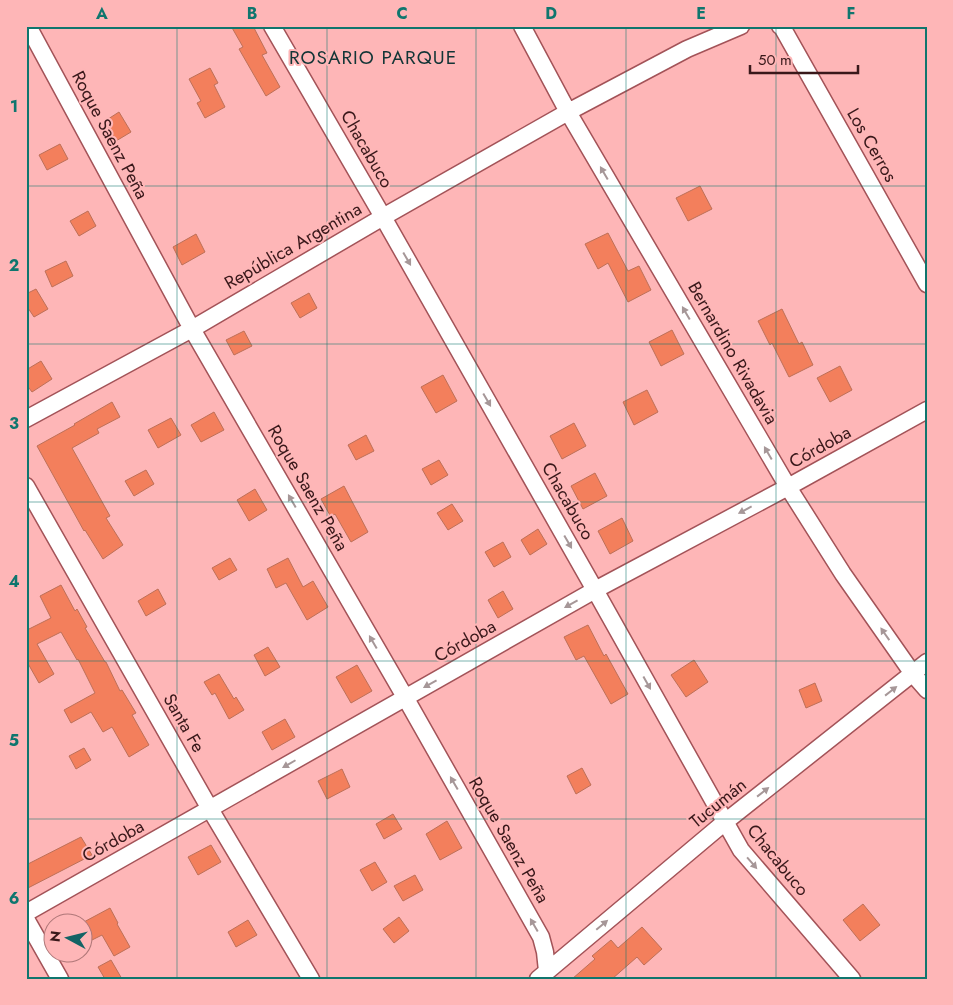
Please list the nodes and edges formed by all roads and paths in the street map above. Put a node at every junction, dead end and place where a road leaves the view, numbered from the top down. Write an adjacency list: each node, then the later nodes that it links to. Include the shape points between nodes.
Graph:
1 (272, 26): 7 (street, Chacabuco)
2 (522, 26): 6 (street, Bernardino Rivadavia)
3 (741, 26): 6 (street, República Argentina, via 687,49)
4 (780, 26): 8 (street, Los Cerros)
5 (28, 29): 9 (street, Roque Saenz Peña)
6 (568, 112): 7 (street, República Argentina); 13 (street, Bernardino Rivadavia, one-way to 6)
7 (383, 217): 9 (street, República Argentina); 14 (street, Chacabuco, one-way to 14)
8 (927, 284)
9 (192, 328): 11 (street, República Argentina); 18 (street, Roque Saenz Peña, one-way to 9)
10 (927, 410): 13 (street, Córdoba)
11 (26, 419)
12 (26, 486): 19 (street, Santa Fe)
13 (788, 487): 14 (street, Córdoba, one-way to 14); 16 (street, Bernardino Rivadavia, one-way to 13, via 843,574)
14 (595, 590): 18 (street, Córdoba, one-way to 18); 20 (street, Chacabuco, one-way to 20)
15 (927, 662): 16 (street, Tucumán)
16 (913, 674): 17 (street, Bernardino Rivadavia); 20 (street, Tucumán, one-way to 16)
17 (927, 690)
18 (405, 698): 19 (street, Córdoba, one-way to 19); 23 (street, Roque Saenz Peña, one-way to 18, via 545,952 541,937)
19 (210, 809): 21 (street, Córdoba); 25 (street, Santa Fe)
20 (725, 822): 23 (street, Tucumán, one-way to 20); 26 (street, Chacabuco, one-way to 26, via 741,850)
21 (26, 913)
22 (26, 919): 24 (street)
23 (542, 975)
24 (60, 979)
25 (311, 979)
26 (852, 979)

